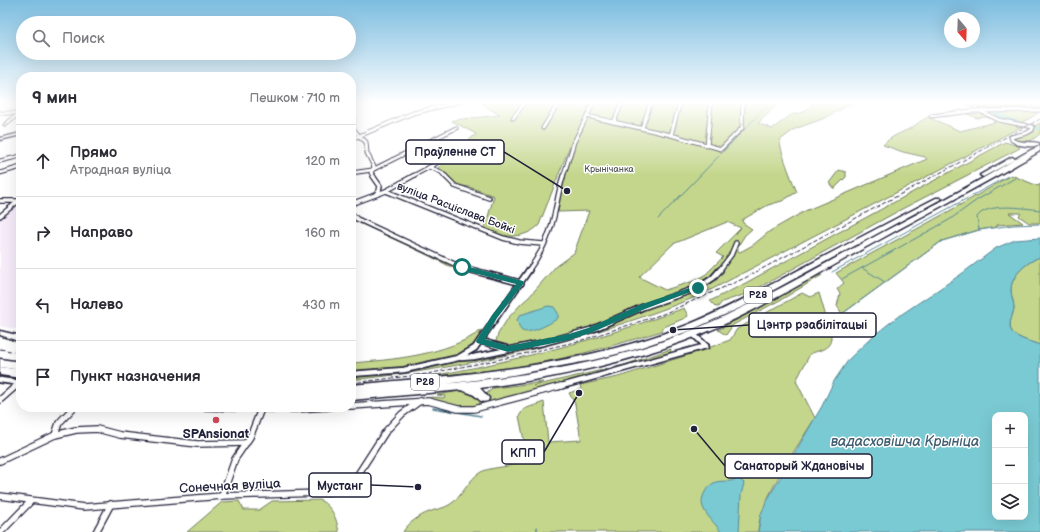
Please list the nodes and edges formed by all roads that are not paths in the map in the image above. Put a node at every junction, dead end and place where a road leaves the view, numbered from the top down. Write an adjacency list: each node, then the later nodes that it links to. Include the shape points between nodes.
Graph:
1 (381, 127): 13 (street)
2 (582, 127): 38 (street, via 574,142 558,193 554,218)
3 (637, 127): 9 (street)
4 (674, 127): 12 (street)
5 (709, 127): 18 (street)
6 (742, 127): 18 (street, via 721,149)
7 (1032, 127): 16 (street, via 1033,129 1027,133 1011,137)
8 (456, 128): 25 (street)
9 (642, 128): 12 (street)
10 (356, 132): 13 (street)
11 (16, 135): 15 (street)
12 (671, 135): 18 (street)
13 (359, 136): 14 (street); 25 (street, via 367,145 367,153 374,167)
14 (356, 137)
15 (0, 139)
16 (1018, 143): 17 (highway); 19 (highway, via 1025,148)
17 (1039, 145): 19 (highway, Р28); 41 (highway, Р28, via 999,172 793,285)
18 (707, 146)
19 (1023, 152): 56 (highway, Р28, via 752,298 676,333 586,359 526,371)
20 (16, 157): 21 (street)
21 (0, 161)
22 (437, 163): 23 (street)
23 (429, 167): 28 (street); 30 (street, via 441,172 455,186)
24 (16, 168): 27 (street)
25 (372, 170): 26 (street); 29 (street, via 371,173 380,188)
26 (356, 172)
27 (0, 173)
28 (386, 191): 29 (street); 38 (street, вуліца Расціслава Бойкі, via 503,238)
29 (376, 194): 33 (street)
30 (489, 198)
31 (0, 201): 32 (street)
32 (16, 201)
33 (356, 202)
34 (16, 203): 35 (street)
35 (0, 216)
36 (356, 217): 39 (street, via 462,267)
37 (736, 243): 44 (street, via 731,255 713,278 698,288 643,307 591,330)
38 (543, 244): 39 (street, via 536,261)
39 (520, 283): 43 (street)
40 (0, 333): 42 (street)
41 (693, 334): 53 (highway, Р28, via 656,348 590,366); 60 (street, via 706,346 568,384)
42 (16, 338)
43 (480, 341): 44 (street); 45 (street, via 471,351)
44 (508, 349): 45 (street)
45 (458, 358): 49 (street, via 404,370)
46 (0, 363): 47 (highway)
47 (16, 365)
48 (0, 371): 50 (highway)
49 (356, 374)
50 (16, 378)
51 (0, 380): 52 (street)
52 (16, 380)
53 (503, 381): 55 (highway, Р28); 60 (highway, via 489,389)
54 (16, 385): 58 (street)
55 (457, 387): 57 (highway, Р28); 60 (highway, via 477,391)
56 (356, 388)
57 (356, 396)
58 (0, 400)
59 (420, 401): 60 (street, via 433,401 464,410); 61 (street); 68 (street, Сонечная вуліца, via 403,412 385,432 374,445 353,482 346,488 321,493)
60 (484, 403)
61 (356, 406)
62 (69, 412): 64 (street, via 58,424)
63 (260, 412): 65 (street)
64 (55, 435): 65 (street, via 97,429 120,435 197,444); 66 (street)
65 (246, 444): 68 (street, via 235,459)
66 (0, 461)
67 (0, 496): 69 (street, Сонечная вуліца)
68 (222, 496): 70 (street, Сонечная вуліца)
69 (31, 501): 70 (street, Сонечная вуліца, via 69,506); 71 (street)
70 (111, 504): 72 (street)
71 (1, 532)
72 (96, 532)

